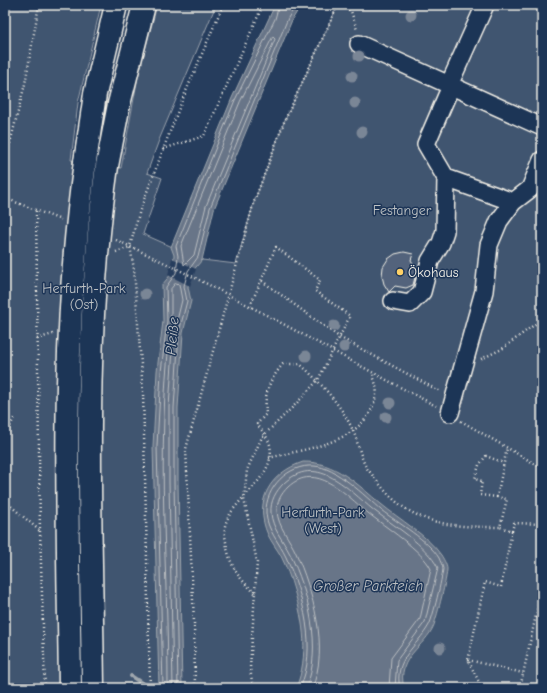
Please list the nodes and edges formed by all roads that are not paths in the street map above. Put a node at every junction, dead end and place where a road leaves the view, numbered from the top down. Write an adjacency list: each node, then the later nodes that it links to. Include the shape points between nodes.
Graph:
1 (116, 5): 12 (highway, bridge, via 95,94 74,252 68,354 67,438)
2 (144, 5): 13 (highway, bridge, via 119,104 107,166 96,254 90,355)
3 (485, 5): 5 (lane)
4 (359, 44): 5 (lane)
5 (450, 85): 6 (lane); 8 (lane, via 426,144)
6 (542, 127)
7 (542, 160): 9 (lane, via 530,188)
8 (446, 178): 9 (lane); 10 (lane, via 445,231 442,243 430,261 422,292 410,304)
9 (513, 202): 11 (lane, via 499,221 489,245 484,291)
10 (393, 301)
11 (452, 406)
12 (70, 688)
13 (93, 688)

